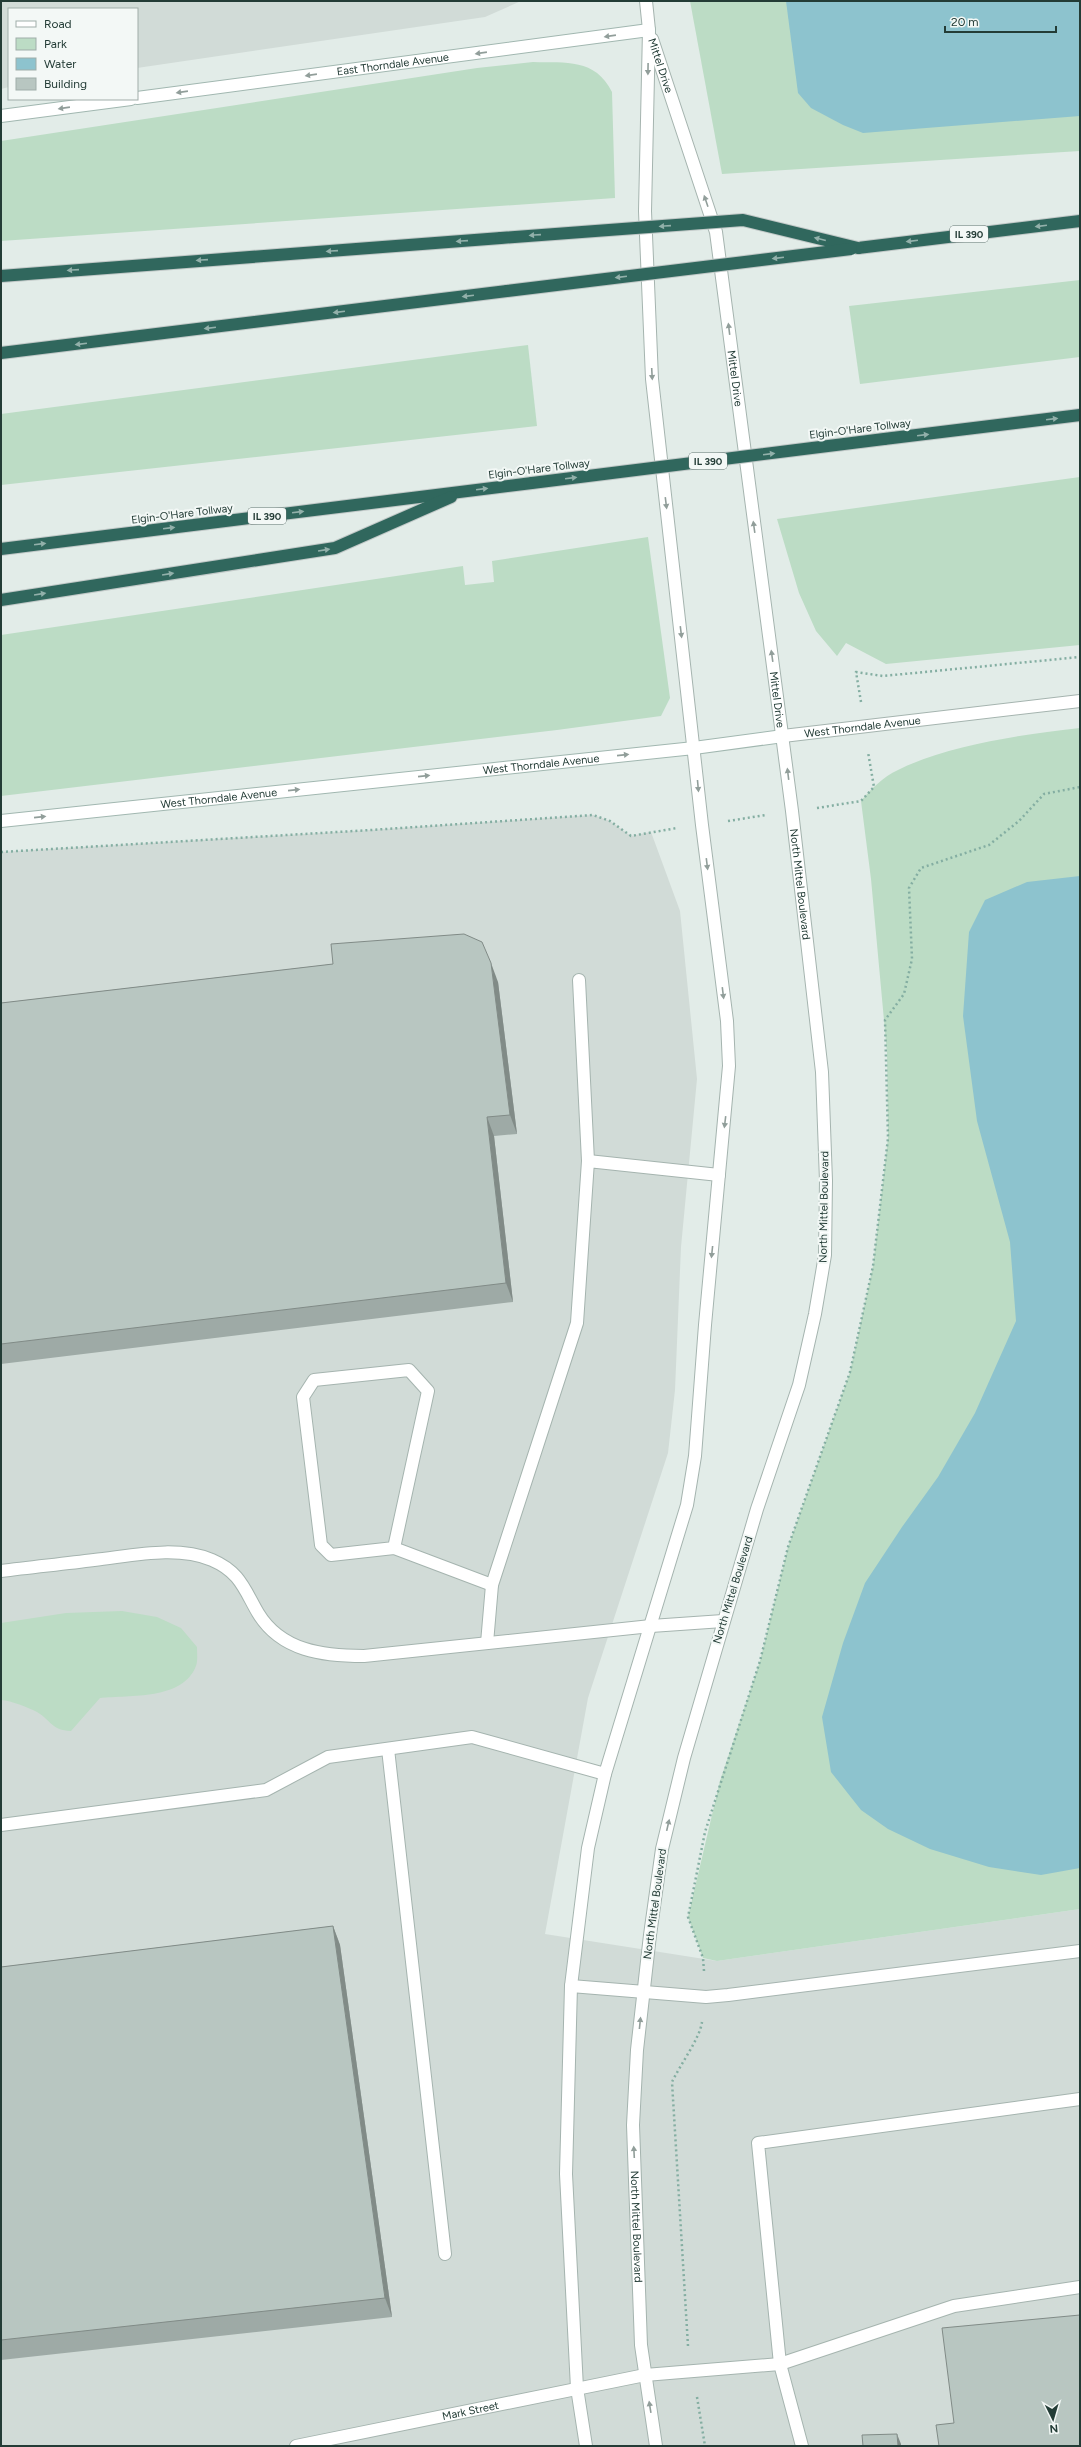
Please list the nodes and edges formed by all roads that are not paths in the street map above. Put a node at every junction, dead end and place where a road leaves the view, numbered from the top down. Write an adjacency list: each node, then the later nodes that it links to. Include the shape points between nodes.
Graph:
1 (646, 1): 2 (street, Mittel Drive)
2 (649, 30): 3 (street, East Thorndale Avenue, one-way to 3); 15 (street, Mittel Drive, one-way to 2, via 716,232); 16 (street, Mittel Drive, one-way to 16, via 645,211 652,379)
3 (138, 98)
4 (123, 100): 5 (street, one-way to 5)
5 (1, 116)
6 (1080, 221): 7 (highway, IL 390, one-way to 7)
7 (858, 248): 8 (highway, one-way to 8, bridge, via 743,220); 9 (highway, IL 390, one-way to 9, bridge)
8 (1, 276)
9 (1, 353)
10 (1080, 415): 11 (highway, Elgin-O'Hare Tollway / IL 390, one-way to 10, bridge)
11 (462, 492): 12 (highway, Elgin-O'Hare Tollway / IL 390, one-way to 11); 13 (highway, one-way to 11, via 335,548)
12 (1, 549)
13 (1, 600)
14 (1080, 701): 15 (street, West Thorndale Avenue)
15 (783, 736): 16 (street, West Thorndale Avenue); 24 (street, North Mittel Boulevard, one-way to 15, via 776,1448 799,1385 825,1255 826,1181 822,1072)
16 (694, 748): 17 (street, West Thorndale Avenue, one-way to 16); 20 (street, one-way to 20, via 727,1021 729,1066)
17 (1, 821)
18 (579, 980): 19 (street)
19 (588, 1162): 20 (street); 23 (street, via 577,1324)
20 (719, 1175): 25 (street, one-way to 25, via 695,1456 687,1505)
21 (394, 1548): 21 (street, via 331,1555 321,1545 303,1398 314,1380 409,1370 428,1392); 23 (street)
22 (1, 1571): 26 (street, via 152,1553 186,1555 211,1560 233,1573 246,1586 258,1612 271,1631 293,1645 316,1653 364,1656)
23 (492, 1585): 26 (street)
24 (723, 1620): 25 (street); 32 (street, North Mittel Boulevard, one-way to 24, via 662,1849 684,1758)
25 (650, 1626): 26 (street); 28 (street)
26 (487, 1643)
27 (388, 1749): 28 (street, via 472,1737); 29 (street, via 328,1757 266,1790); 34 (street)
28 (605, 1774): 31 (street, via 588,1848)
29 (1, 1825)
30 (1080, 1951): 32 (street, via 706,1997)
31 (571, 1986): 32 (street); 38 (street, via 566,2174)
32 (643, 1990): 37 (street, North Mittel Boulevard, one-way to 32, via 641,2346 633,2125)
33 (1080, 2099): 36 (street, via 758,2143)
34 (445, 2254)
35 (1080, 2287): 36 (street, Mark Street, via 954,2306)
36 (780, 2364): 37 (street, Mark Street); 42 (street)
37 (645, 2375): 38 (street, Mark Street); 41 (street, North Mittel Boulevard, one-way to 37)
38 (577, 2388): 39 (street, Mark Street); 40 (street)
39 (296, 2446)
40 (586, 2446)
41 (656, 2446)
42 (802, 2446)

